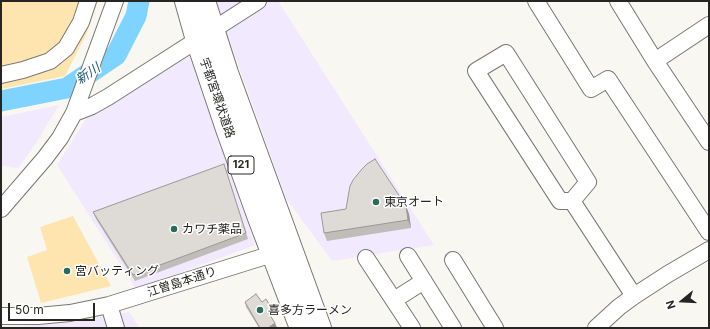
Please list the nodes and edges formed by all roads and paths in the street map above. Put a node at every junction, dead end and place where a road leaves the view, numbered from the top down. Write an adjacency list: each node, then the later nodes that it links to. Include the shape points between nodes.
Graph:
1 (88, 1): 11 (street, via 81,22 66,48 50,61)
2 (115, 1): 12 (street)
3 (186, 1): 9 (highway, 宇都宮環状道路 / 121)
4 (204, 1): 9 (highway, 宇都宮環状道路 / 121)
5 (258, 1): 9 (street)
6 (536, 1): 16 (street, via 591,89 608,79)
7 (619, 1): 10 (street)
8 (709, 25): 10 (street)
9 (205, 35): 12 (street, via 108,97); 18 (highway, 宇都宮環状道路 / 121, via 227,129)
10 (655, 60): 13 (street)
11 (1, 75)
12 (74, 113): 15 (street, via 45,158)
13 (709, 142)
14 (572, 201): 14 (street, via 560,201 476,71 506,53 588,182); 23 (street)
15 (1, 209)
16 (709, 232)
17 (709, 250): 23 (street)
18 (281, 251): 25 (street, 江曽島本通り); 28 (highway, 宇都宮環状道路 / 121); 29 (highway, 宇都宮環状道路 / 121)
19 (408, 256): 22 (street)
20 (366, 258): 24 (street)
21 (453, 260): 32 (street)
22 (424, 281): 24 (street); 31 (street)
23 (634, 296): 33 (street)
24 (394, 300): 30 (street)
25 (109, 305): 26 (street, 江曽島本通り, via 64,314); 27 (street)
26 (1, 316)
27 (116, 328)
28 (301, 328)
29 (320, 328)
30 (412, 328)
31 (453, 328)
32 (495, 328)
33 (596, 328)

